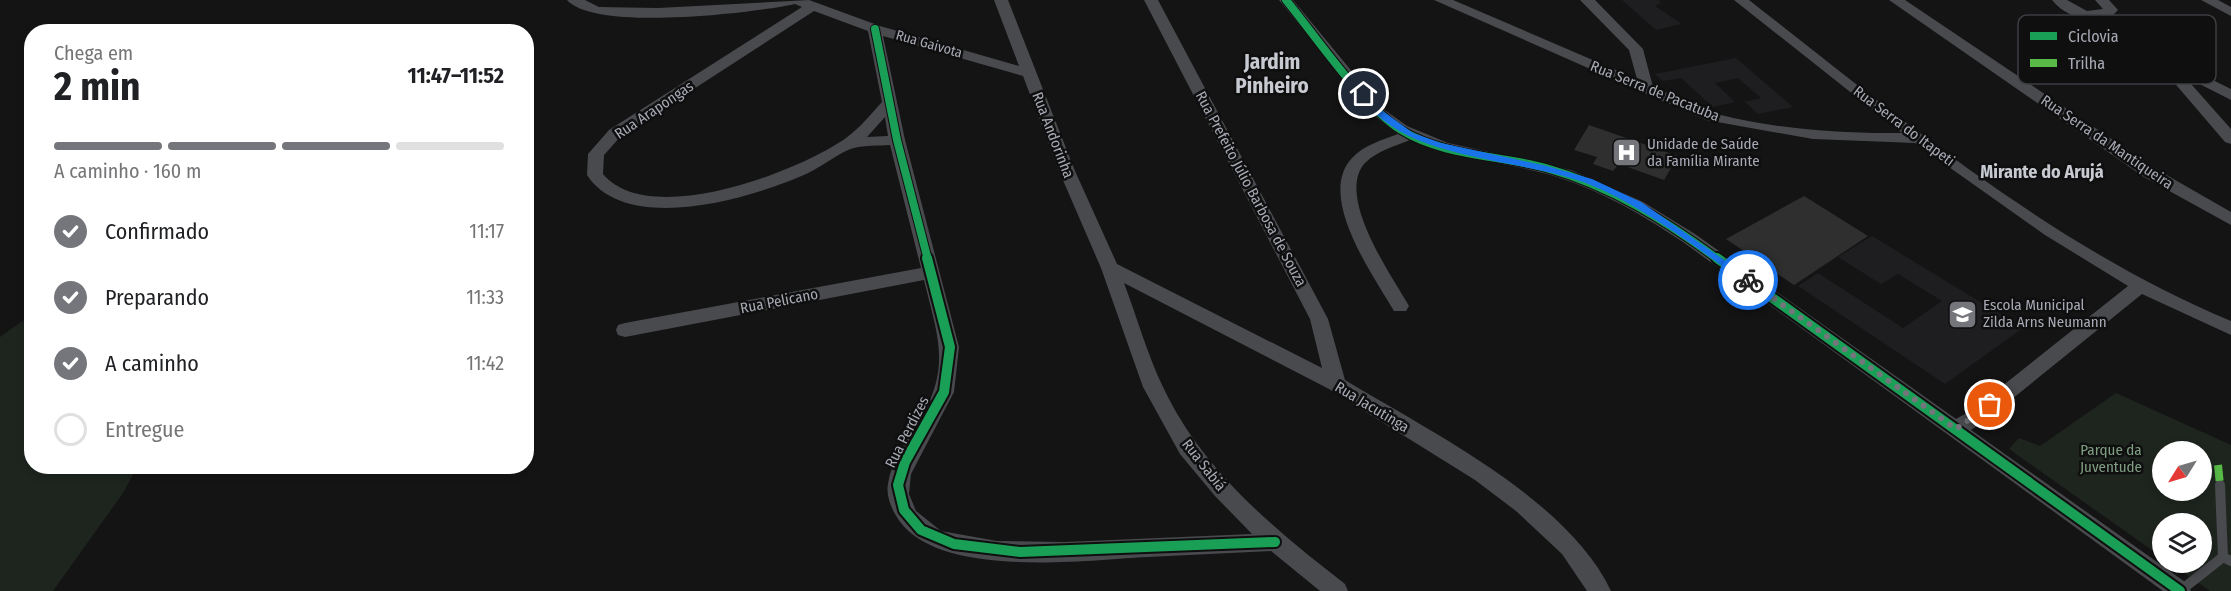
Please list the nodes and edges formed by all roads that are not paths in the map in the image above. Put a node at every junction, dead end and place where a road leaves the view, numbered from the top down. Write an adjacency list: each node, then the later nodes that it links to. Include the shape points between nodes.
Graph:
1 (574, 0): 2 (street, via 596,11 612,12 725,10)
2 (797, 0): 12 (street, Rua Gaivota)
3 (1001, 0): 16 (street, Rua Andorinha)
4 (1151, 0): 36 (street, Rua Prefeito Júlio Barbosa de Souza, via 1319,319)
5 (1286, 0): 24 (street, via 1377,111)
6 (1441, 0): 21 (street, Rua Serra de Pacatuba)
7 (1587, 0): 21 (street, via 1636,49)
8 (1741, 0): 25 (street, Rua Serra do Itapeti)
9 (1896, 0): 17 (street, Rua Serra da Mantiqueira)
10 (2059, 0): 13 (street, via 2076,12)
11 (2208, 0): 14 (street)
12 (813, 6): 15 (street, Rua Gaivota); 28 (street, Rua Arapongas, via 615,133 596,154 595,175 609,190 626,198 716,198 774,182)
13 (2103, 7)
14 (2231, 12)
15 (875, 29): 16 (street, Rua Gaivota); 23 (street, Rua Perdizes)
16 (1029, 73): 30 (street, Rua Andorinha)
17 (2018, 83)
18 (2019, 84): 29 (street, Rua Serra da Mantiqueira, via 2150,173)
19 (2183, 84): 26 (street)
20 (2211, 84): 22 (street)
21 (1647, 91): 25 (street, Rua Serra de Pacatuba, via 1711,117 1759,127 1859,138)
22 (2231, 95)
23 (889, 103): 27 (street, Rua Perdizes); 28 (street, Rua Arapongas)
24 (1410, 135): 33 (street, via 1369,152 1355,164 1347,188 1362,238); 37 (street, via 1589,181 1638,204)
25 (1917, 138): 32 (street, Rua Serra do Itapeti, via 2031,219)
26 (2231, 139)
27 (897, 140): 28 (street, Rua Arapongas); 31 (street, Rua Perdizes)
28 (850, 143)
29 (2231, 219)
30 (1110, 268): 36 (street, Rua Jacutinga); 39 (street, Rua Sabiá, via 1153,387 1187,448 1222,490)
31 (932, 272): 35 (street, Rua Pelicano); 39 (street, Rua Perdizes, via 950,347 949,374 944,393 898,485 902,506 913,523 934,537 999,550 1059,552)
32 (2140, 286): 34 (street, Rua Serra do Itapeti); 37 (street, via 1979,415)
33 (1400, 306)
34 (2231, 328)
35 (625, 330)
36 (1336, 384): 42 (street, Rua Jacutinga, via 1482,474 1523,504 1570,547)
37 (1956, 429): 43 (street)
38 (2220, 485): 40 (lane)
39 (1275, 542): 41 (street, Rua Sabiá)
40 (2227, 559): 43 (lane)
41 (1337, 591)
42 (1600, 591)
43 (2180, 591)

